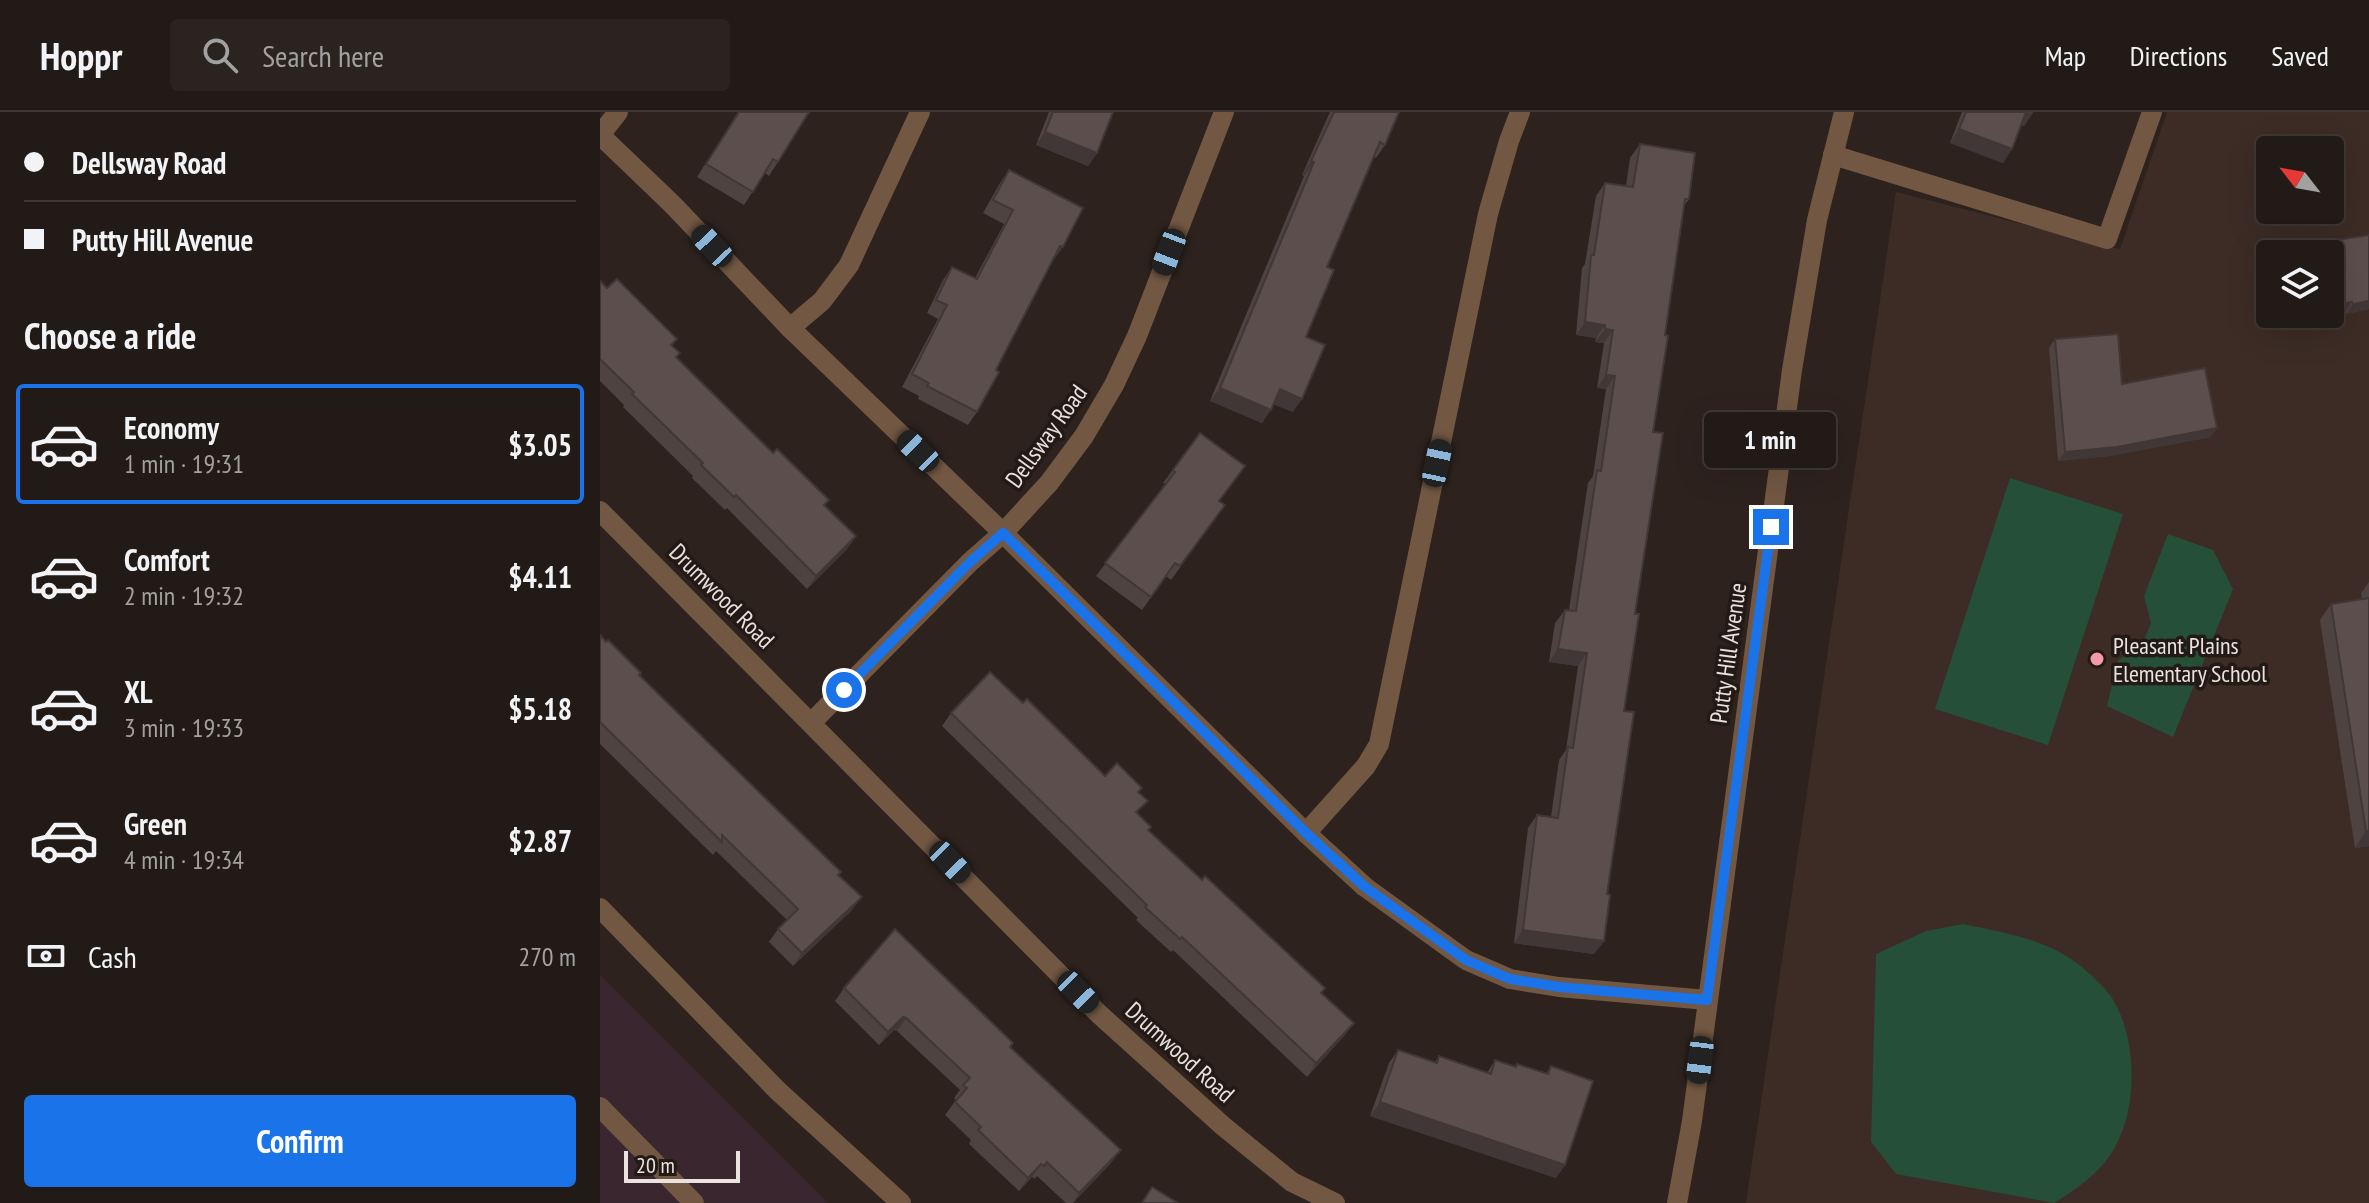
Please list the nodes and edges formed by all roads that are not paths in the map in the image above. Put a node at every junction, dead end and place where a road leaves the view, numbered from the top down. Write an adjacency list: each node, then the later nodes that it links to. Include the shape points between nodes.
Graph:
1 (618, 112): 7 (street)
2 (920, 112): 9 (street, via 849,265 822,301)
3 (1224, 112): 11 (street, Dellsway Road, via 1114,385 1049,483)
4 (1520, 112): 13 (street, via 1488,214 1379,744)
5 (1844, 112): 8 (street, Putty Hill Avenue)
6 (2152, 112): 8 (street, via 2107,239)
7 (600, 135): 9 (street)
8 (1833, 155): 15 (street, Putty Hill Avenue, via 1792,370)
9 (790, 328): 11 (street)
10 (600, 511): 12 (street, Drumwood Road)
11 (1003, 533): 12 (street, Dellsway Road); 13 (street)
12 (811, 723): 19 (street, Drumwood Road, via 1099,1014 1292,1182)
13 (1306, 833): 15 (street, via 1414,924 1466,960 1510,979)
14 (600, 908): 18 (street, via 778,1091)
15 (1707, 1000): 20 (street, Putty Hill Avenue)
16 (600, 1107): 17 (street)
17 (694, 1203)
18 (901, 1203)
19 (1335, 1203)
20 (1677, 1203)

